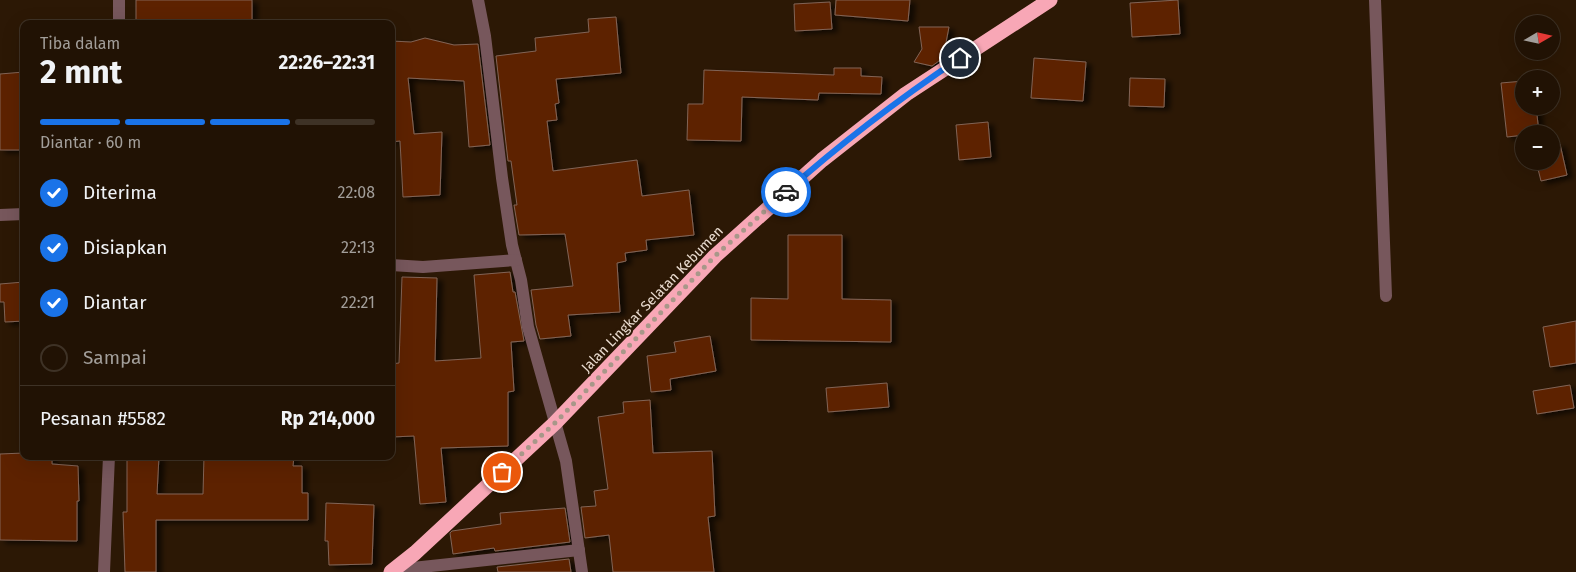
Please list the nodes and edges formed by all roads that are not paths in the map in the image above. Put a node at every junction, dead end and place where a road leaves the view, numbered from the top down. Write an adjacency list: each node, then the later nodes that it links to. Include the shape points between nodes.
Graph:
1 (119, 0): 5 (street)
2 (478, 0): 8 (street)
3 (1050, 0): 11 (highway, Jalan Lingkar Selatan Kebumen, via 906,94 822,160 715,256)
4 (1375, 0): 10 (street)
5 (119, 20)
6 (20, 214): 7 (street)
7 (0, 215)
8 (516, 260): 9 (street, via 423,267); 11 (street, via 528,327)
9 (395, 265)
10 (1386, 296)
11 (555, 423): 13 (street, via 566,461); 14 (highway, Jalan Lingkar Selatan Kebumen)
12 (108, 460): 15 (street)
13 (579, 550): 14 (street); 16 (street)
14 (393, 571)
15 (104, 572)
16 (582, 572)

